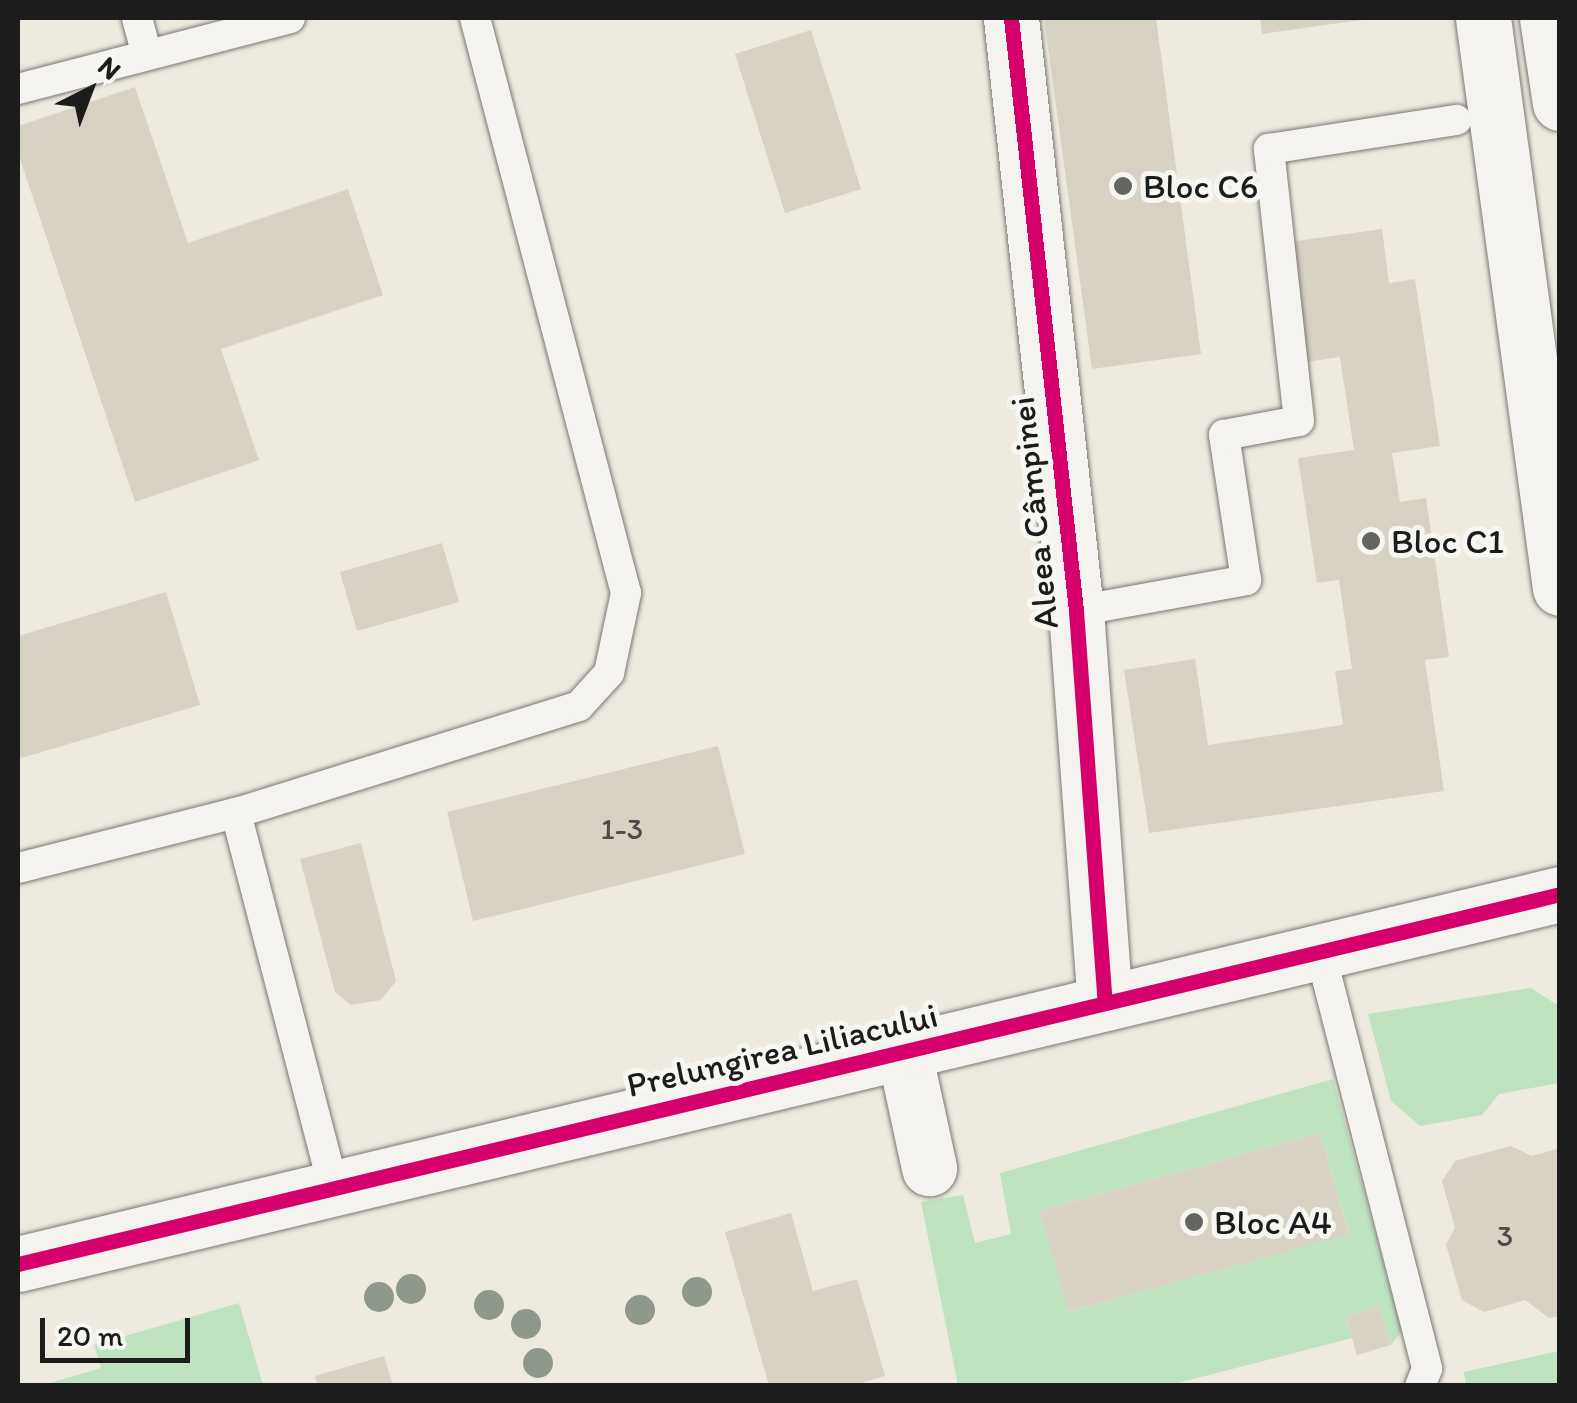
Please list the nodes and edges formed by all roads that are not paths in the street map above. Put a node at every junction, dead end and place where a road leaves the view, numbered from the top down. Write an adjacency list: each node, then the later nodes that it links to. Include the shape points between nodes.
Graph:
1 (137, 18): 7 (lane)
2 (290, 18): 7 (lane)
3 (476, 18): 13 (lane, via 626,593 609,673 579,706)
4 (1011, 18): 12 (street, Aleea Câmpinei)
5 (1483, 18): 11 (street)
6 (1547, 18): 9 (street)
7 (147, 55): 8 (lane)
8 (18, 89)
9 (1560, 103)
10 (1457, 120): 12 (lane, via 1269,149 1299,421 1224,435 1246,580)
11 (1560, 588)
12 (1076, 611): 17 (street, Aleea Câmpinei)
13 (236, 813): 14 (lane); 20 (lane)
14 (18, 868)
15 (1560, 894): 16 (street, Prelungirea Liliacului)
16 (1320, 952): 17 (street, Prelungirea Liliacului); 22 (lane, via 1426,1369)
17 (1105, 1003): 18 (street, Prelungirea Liliacului)
18 (904, 1052): 19 (street); 20 (street, Prelungirea Liliacului)
19 (929, 1168)
20 (334, 1188): 21 (street, Prelungirea Liliacului)
21 (18, 1264)
22 (1420, 1386)

